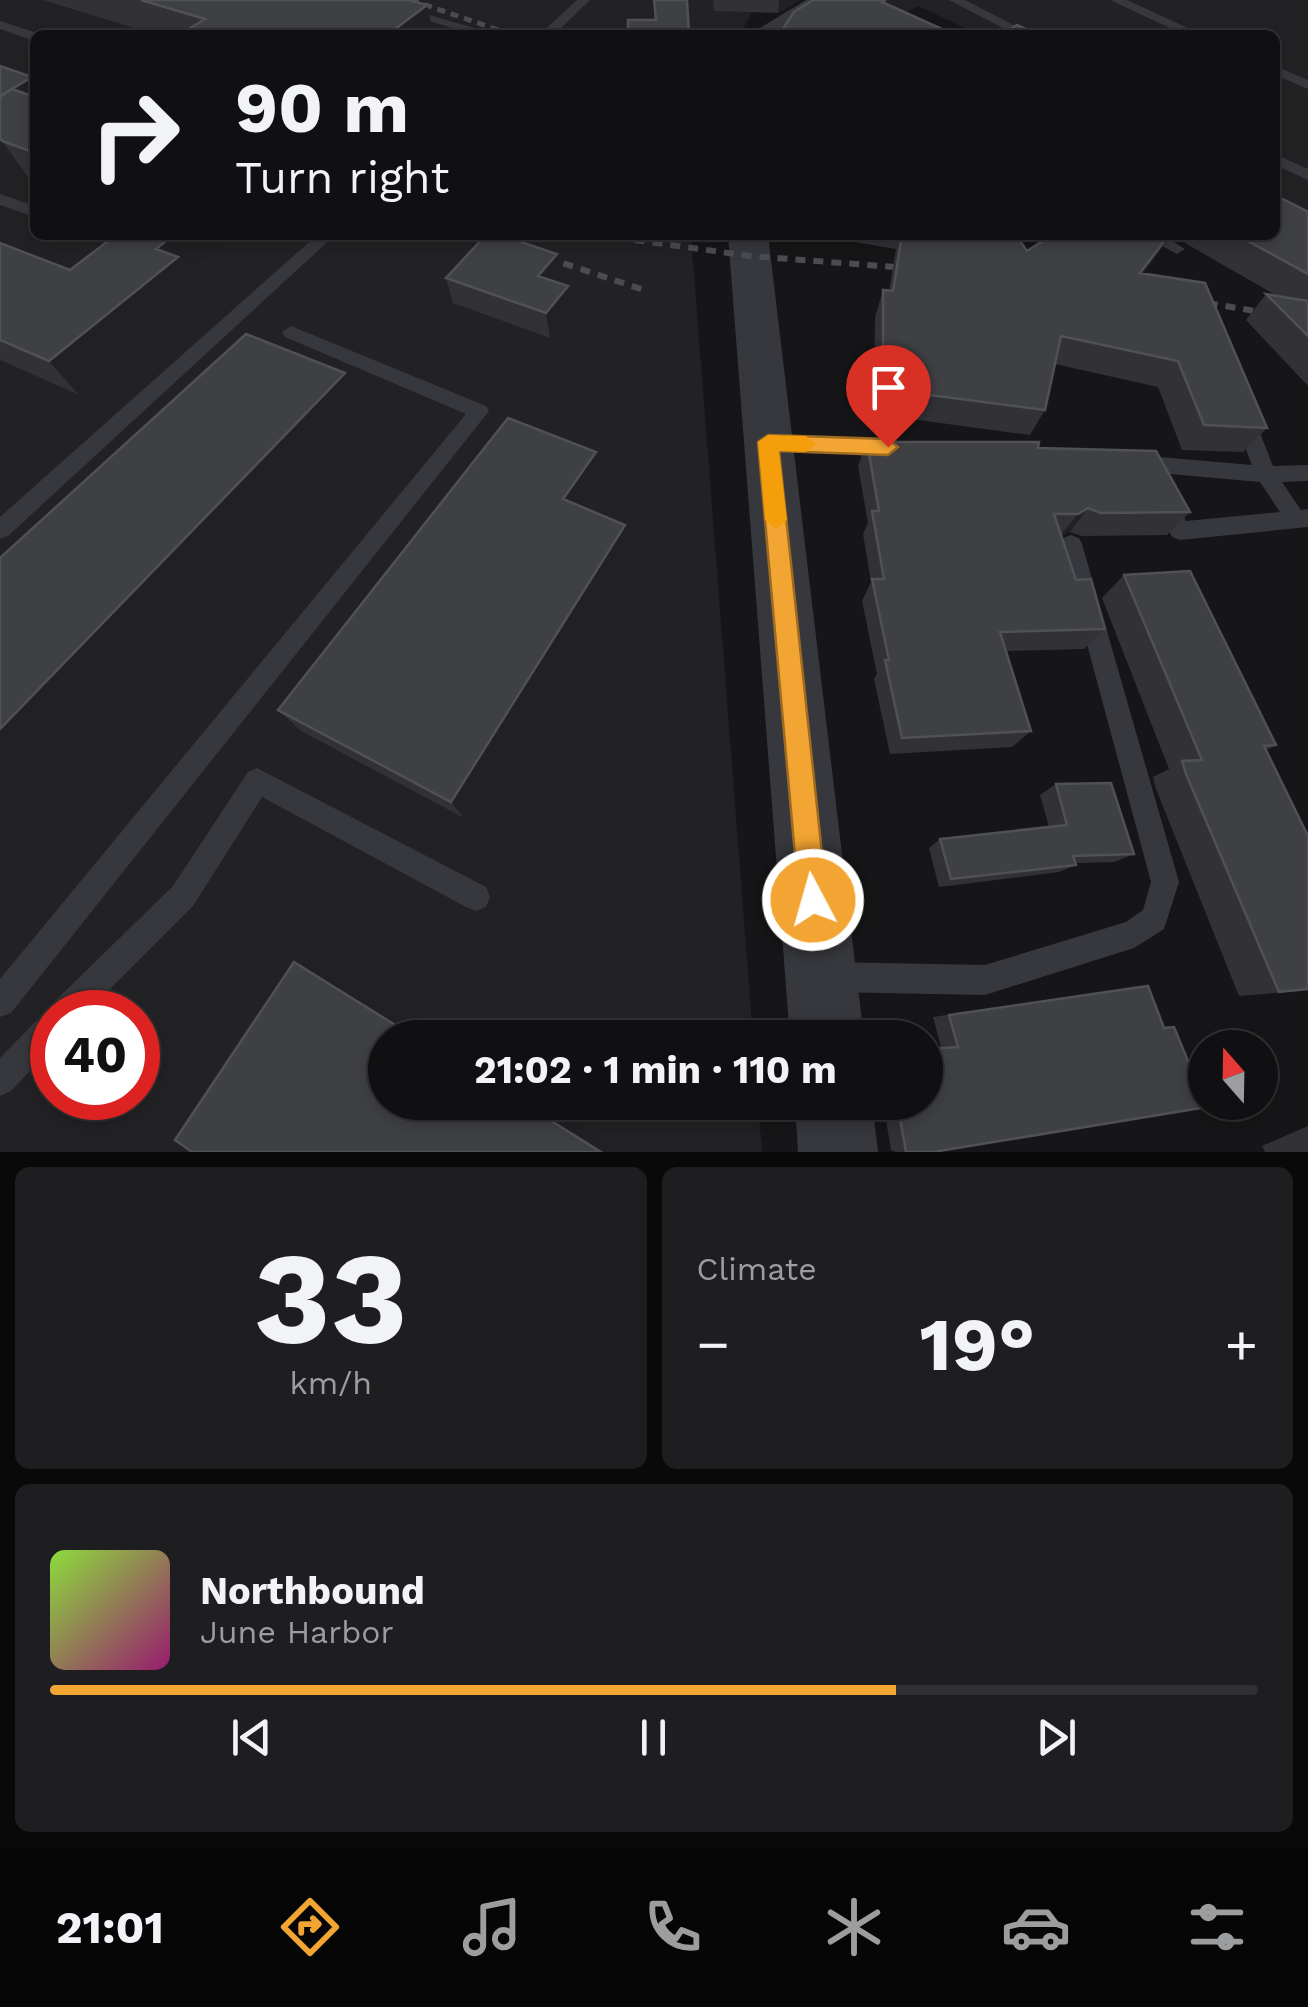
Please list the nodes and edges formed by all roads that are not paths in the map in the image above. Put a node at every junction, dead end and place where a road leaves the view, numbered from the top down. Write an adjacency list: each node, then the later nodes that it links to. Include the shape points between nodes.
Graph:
1 (361, 0): 7 (lane)
2 (584, 0): 8 (lane)
3 (828, 0): 9 (street)
4 (955, 0): 10 (lane)
5 (1116, 0): 11 (lane)
6 (0, 25): 12 (lane)
7 (473, 30)
8 (551, 30)
9 (780, 30)
10 (1016, 30)
11 (1185, 30)
12 (30, 35)
13 (1280, 72): 14 (lane)
14 (1308, 85)
15 (1280, 161): 16 (lane)
16 (1308, 175)
17 (0, 199): 18 (lane)
18 (30, 210)
19 (114, 240): 20 (lane, via 154,255)
20 (173, 240)
21 (321, 240): 34 (lane)
22 (748, 240): 27 (street)
23 (1159, 240): 24 (lane)
24 (1177, 250)
25 (290, 332): 39 (lane, via 479,411)
26 (1237, 401): 32 (lane)
27 (768, 442): 28 (lane); 37 (street)
28 (908, 448)
29 (1106, 460): 30 (lane)
30 (1145, 464): 32 (lane); 33 (lane, via 1180,532)
31 (1308, 473): 32 (lane)
32 (1266, 474): 33 (lane)
33 (1303, 520)
34 (0, 530)
35 (1071, 544): 37 (lane, via 1165,882 1154,919 1109,944 985,980)
36 (476, 897): 38 (lane, via 257,781 183,896)
37 (820, 976): 40 (street)
38 (88, 990)
39 (0, 1002)
40 (824, 1020)
41 (30, 1049): 42 (lane)
42 (0, 1080)
43 (835, 1120): 44 (street)
44 (838, 1152)

